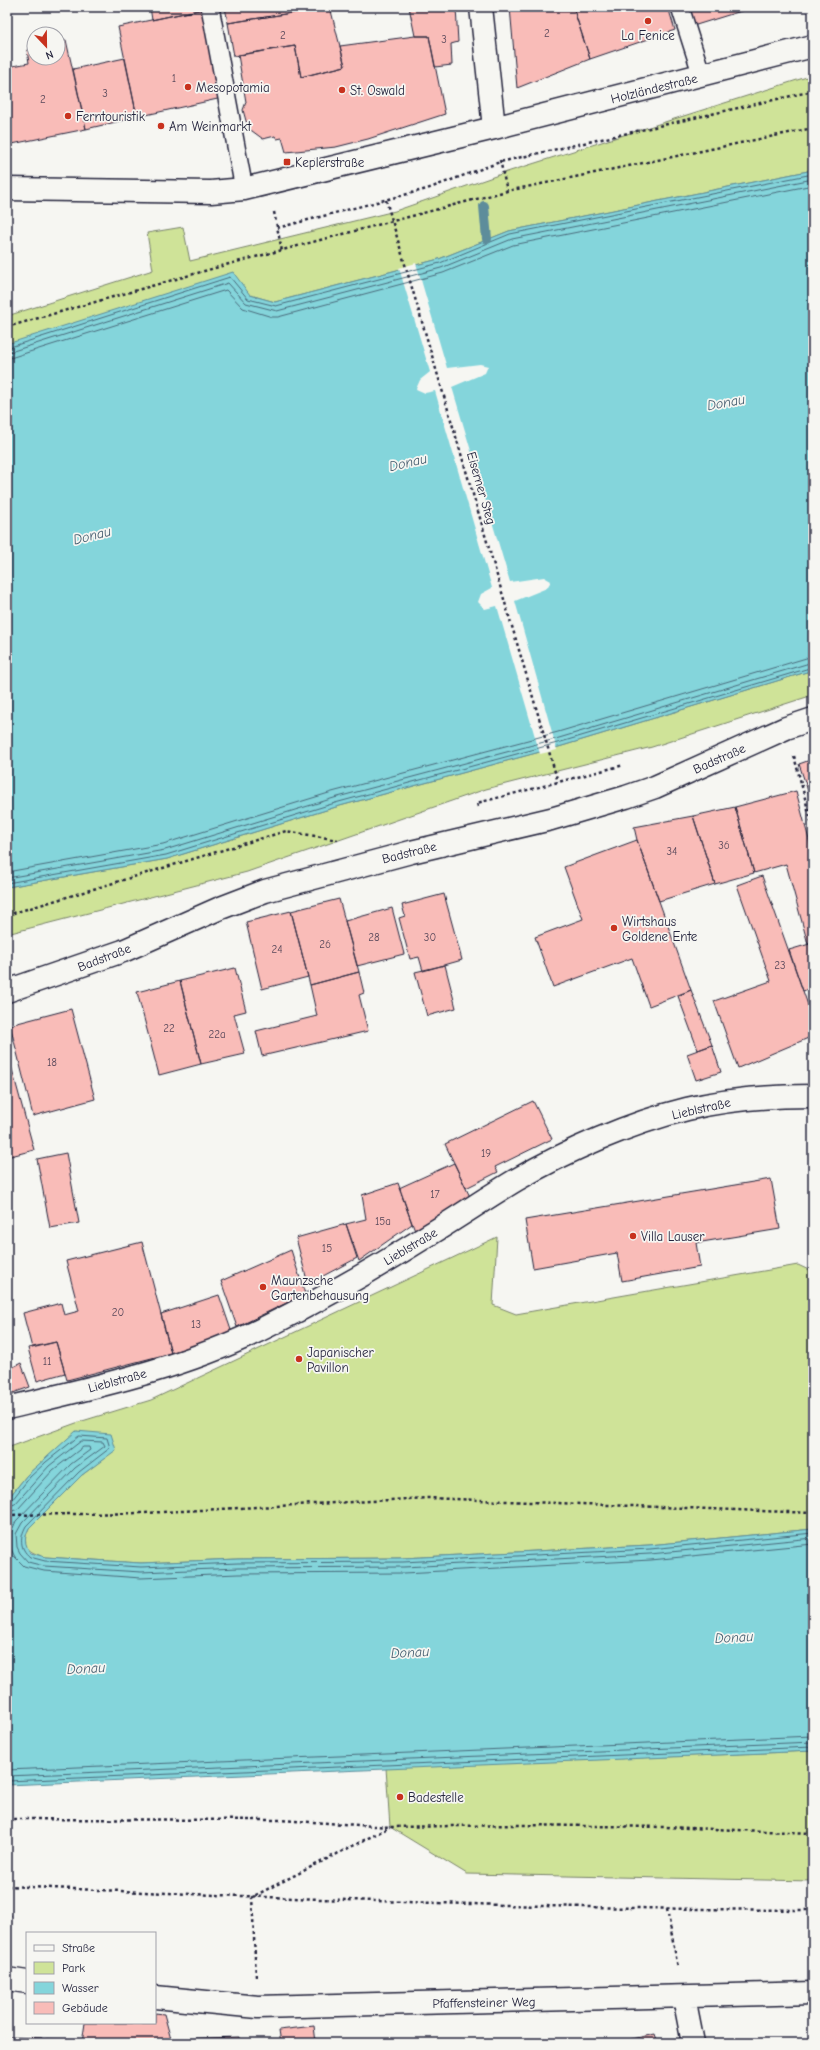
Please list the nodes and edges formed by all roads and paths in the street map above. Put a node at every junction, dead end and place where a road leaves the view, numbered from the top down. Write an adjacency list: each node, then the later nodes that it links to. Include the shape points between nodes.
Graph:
1 (210, 7): 11 (lane)
2 (481, 7): 7 (street)
3 (680, 7): 5 (lane)
4 (813, 46): 5 (street, Holzländestraße)
5 (702, 76): 7 (street, Holzländestraße)
6 (813, 91): 9 (path)
7 (494, 128): 11 (street)
8 (813, 128): 12 (path)
9 (500, 162): 12 (path); 13 (path, via 427,189)
10 (7, 189): 11 (street, via 211,192)
11 (244, 189)
12 (507, 191): 16 (path)
13 (386, 200): 15 (path); 21 (path, Eiserner Steg, bridge)
14 (274, 209): 15 (path)
15 (277, 228): 16 (path)
16 (282, 250): 17 (path)
17 (7, 327)
18 (813, 719): 19 (street, Badstraße)
19 (786, 728): 23 (path); 26 (street, Badstraße, via 655,787 626,797 551,819 411,852 265,891 123,951)
20 (600, 771): 21 (path)
21 (558, 782): 22 (path, via 477,803)
22 (478, 806)
23 (813, 829)
24 (341, 840): 25 (path, via 286,831)
25 (7, 914)
26 (7, 991)
27 (813, 1096): 28 (street, Lieblstraße, via 729,1101 686,1109 617,1132 565,1154 517,1179 386,1261 268,1326 167,1366)
28 (7, 1408)
29 (813, 1513): 30 (path, via 428,1498)
30 (7, 1516)
31 (7, 1819): 32 (path, via 280,1820)
32 (390, 1827): 33 (path, via 518,1825); 35 (path)
33 (813, 1833)
34 (7, 1886): 35 (path)
35 (252, 1897): 36 (path); 43 (path)
36 (667, 1909): 37 (path); 42 (path)
37 (813, 1910)
38 (7, 1979): 39 (street)
39 (26, 1982)
40 (813, 1993): 42 (street, Pfaffensteiner Weg)
41 (156, 1997): 43 (street, Pfaffensteiner Weg)
42 (684, 1997): 43 (street, Pfaffensteiner Weg); 44 (street)
43 (258, 2008)
44 (693, 2043)

